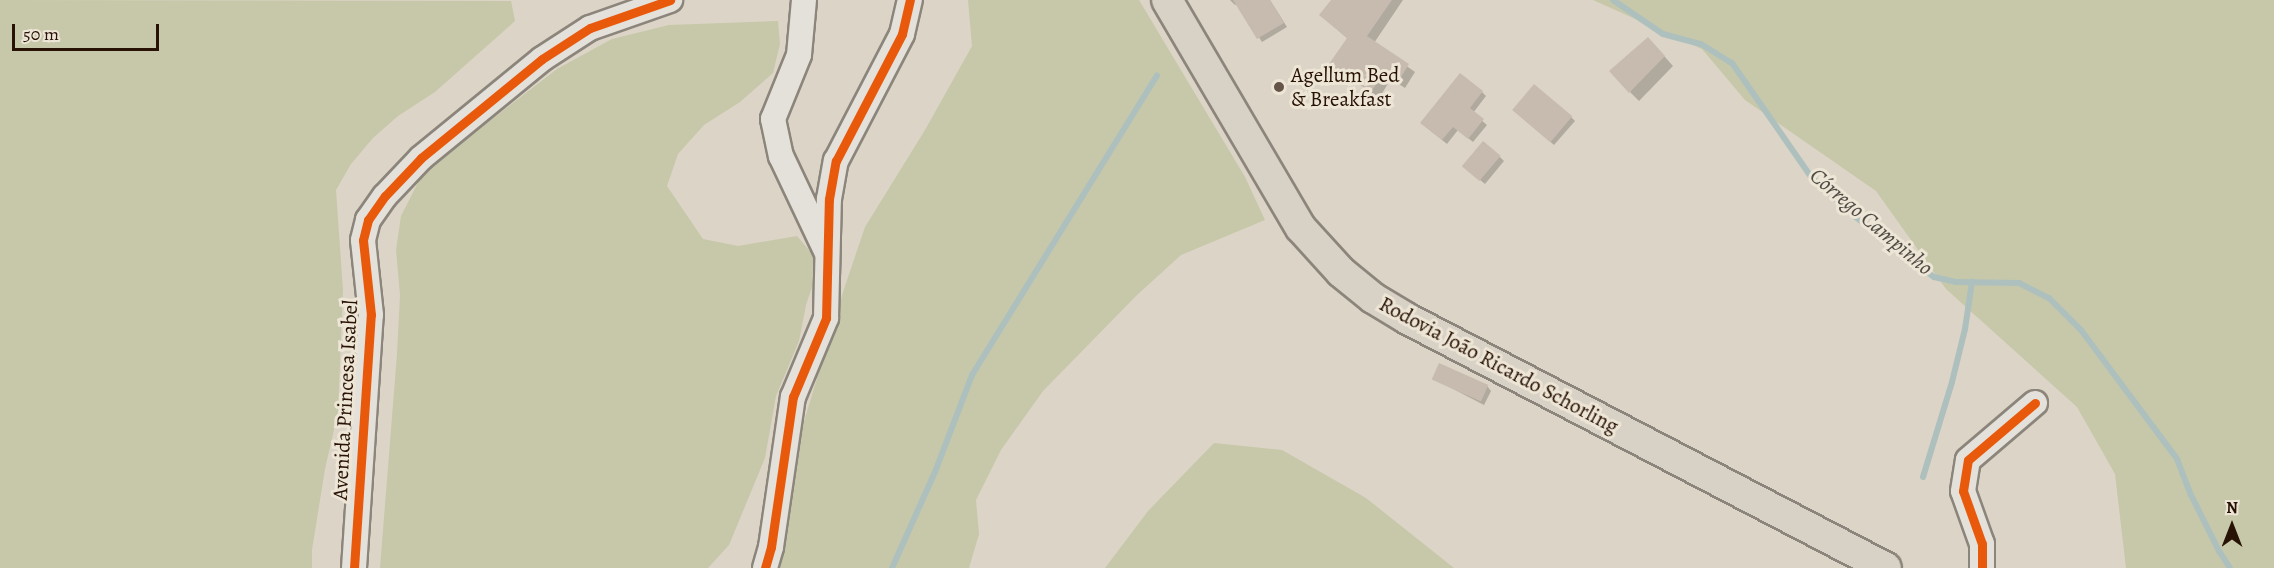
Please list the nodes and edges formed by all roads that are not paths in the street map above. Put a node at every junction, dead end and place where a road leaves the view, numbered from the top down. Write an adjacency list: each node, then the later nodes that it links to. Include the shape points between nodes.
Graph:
1 (670, 0): 7 (street, Avenida Princesa Isabel, via 590,28 543,59 421,158 368,220 363,240 371,315)
2 (804, 0): 5 (street, via 799,55 773,119 781,156)
3 (910, 0): 5 (street, via 902,33 836,161 829,199)
4 (1167, 0): 9 (main road, Rodovia João Ricardo Schorling, via 1301,228 1341,272 1373,298)
5 (827, 253): 8 (street, via 826,318 794,397)
6 (2036, 403): 10 (street, via 1968,460 1963,491 1982,544)
7 (354, 568)
8 (765, 568)
9 (1886, 568)
10 (1982, 568)

